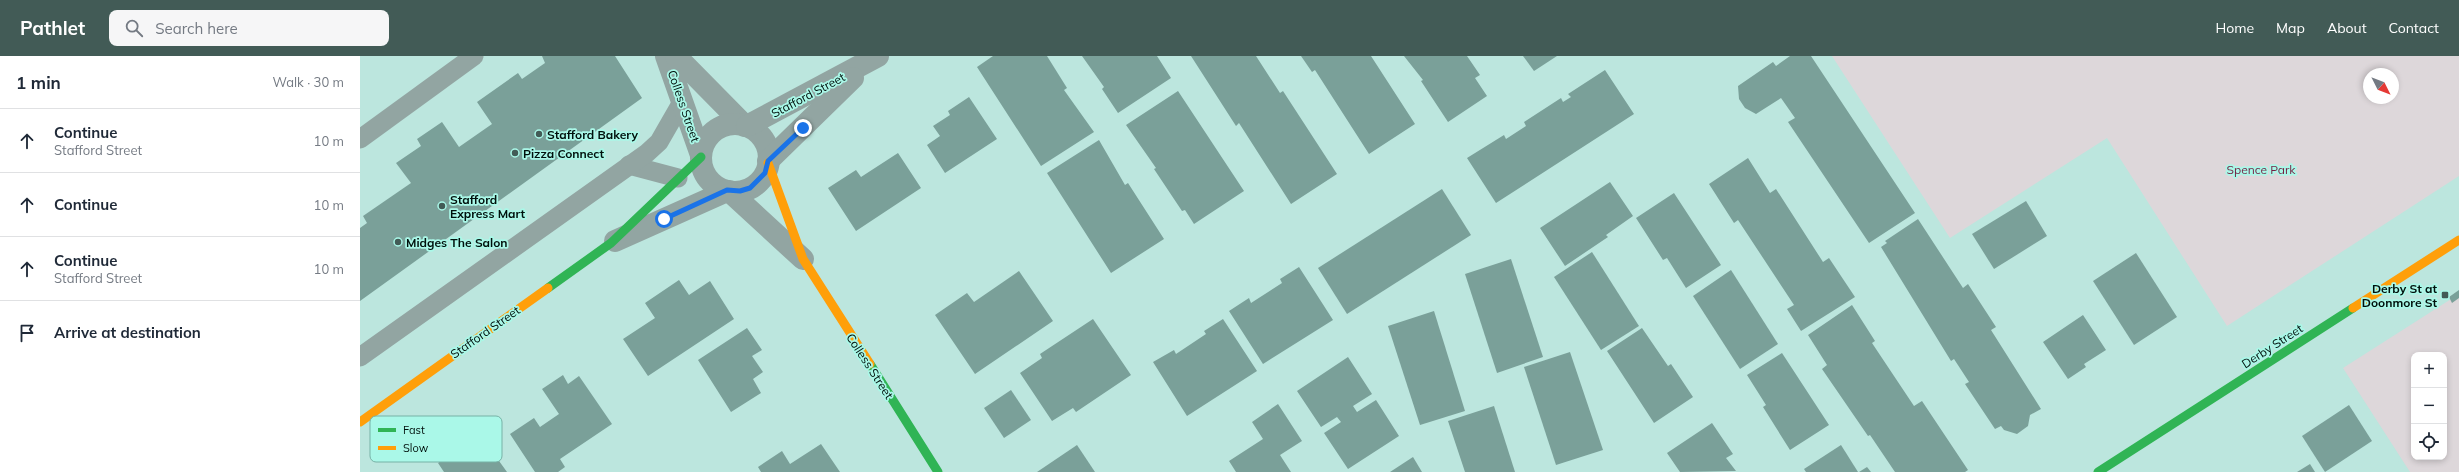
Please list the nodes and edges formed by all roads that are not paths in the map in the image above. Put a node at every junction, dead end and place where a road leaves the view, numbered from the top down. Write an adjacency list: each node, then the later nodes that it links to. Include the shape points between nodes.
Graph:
1 (474, 56): 7 (lane)
2 (666, 56): 5 (street, Colless Street)
3 (676, 56): 6 (street, Colless Street)
4 (873, 60): 6 (street, Stafford Street); 9 (street, Stafford Street)
5 (682, 102): 8 (street, Colless Street); 10 (lane, via 659,142)
6 (746, 126): 8 (street, via 730,125 716,130 703,145); 9 (street, via 761,136 768,152)
7 (360, 139)
8 (701, 156): 11 (street, Stafford Street); 12 (street, via 705,174 718,187)
9 (768, 162): 12 (street, via 765,173 750,188); 15 (street, Colless Street)
10 (629, 165): 11 (lane); 16 (lane)
11 (678, 178): 14 (street, Stafford Street)
12 (728, 191): 14 (street, Stafford Street); 15 (street, Colless Street)
13 (2459, 240): 19 (street, Derby Street)
14 (611, 243): 17 (street, Stafford Street)
15 (803, 259): 18 (street, Colless Street)
16 (360, 356)
17 (362, 417)
18 (938, 472)
19 (2098, 472)

